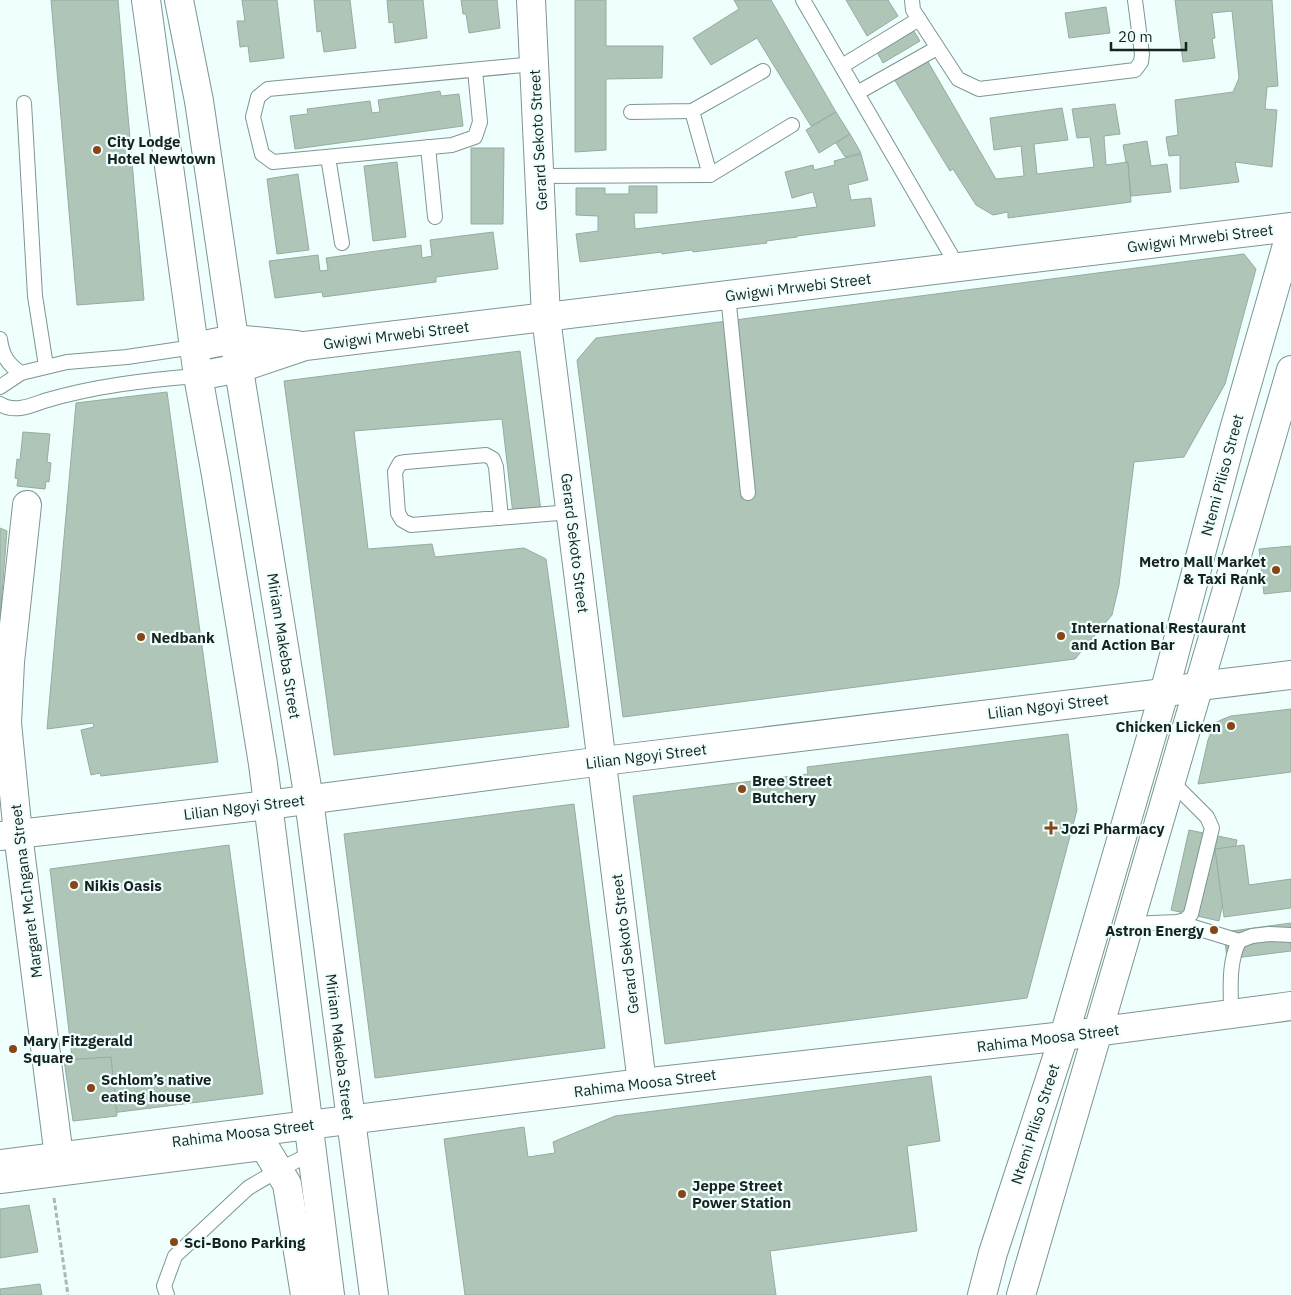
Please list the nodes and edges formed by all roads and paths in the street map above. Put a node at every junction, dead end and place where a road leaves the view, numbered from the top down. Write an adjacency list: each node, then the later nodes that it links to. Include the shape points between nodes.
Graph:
1 (146, 0): 32 (street)
2 (179, 0): 30 (street, Miriam Makeba Street, via 199,101)
3 (532, 0): 9 (street, Gerard Sekoto Street)
4 (803, 0): 10 (lane)
5 (912, 0): 7 (lane, via 912,10)
6 (1135, 0): 8 (lane, via 1142,54 1135,70 979,89 958,79)
7 (918, 19): 8 (lane); 10 (lane)
8 (937, 48): 13 (lane)
9 (535, 64): 11 (lane); 21 (street, Gerard Sekoto Street)
10 (842, 66): 13 (lane)
11 (475, 70): 18 (lane, via 480,122 475,137 452,145); 19 (lane, via 268,89 258,97 254,117 262,154 272,162)
12 (763, 71): 15 (lane)
13 (857, 93): 26 (lane)
14 (24, 103): 33 (lane, via 35,296)
15 (692, 111): 16 (lane); 20 (lane)
16 (631, 112)
17 (792, 125): 20 (lane)
18 (428, 147): 19 (lane); 22 (lane)
19 (328, 157): 25 (lane)
20 (710, 175): 21 (lane)
21 (541, 176): 28 (street, Gerard Sekoto Street)
22 (435, 217)
23 (1291, 227): 26 (street, Gwigwi Mrwebi Street)
24 (1291, 231): 46 (street, Ntemi Piliso Street, via 1232,433)
25 (342, 243)
26 (958, 268): 27 (street, Gwigwi Mrwebi Street)
27 (728, 295): 28 (street, Gwigwi Mrwebi Street); 40 (lane)
28 (546, 317): 31 (street, Gwigwi Mrwebi Street); 42 (street, Gerard Sekoto Street)
29 (0, 339): 36 (lane, via 5,358)
30 (234, 339): 31 (street, Gwigwi Mrwebi Street); 32 (street, Gwigwi Mrwebi Street); 34 (street, Miriam Makeba Street)
31 (305, 346): 34 (street, Gwigwi Mrwebi Street)
32 (194, 347): 33 (lane, Gwigwi Mrwebi Street); 37 (street)
33 (46, 366): 36 (lane, Gwigwi Mrwebi Street)
34 (240, 368): 37 (street, Gwigwi Mrwebi Street); 49 (street, Miriam Makeba Street)
35 (1291, 370): 45 (street)
36 (21, 373): 38 (lane, Gwigwi Mrwebi Street)
37 (198, 376): 39 (lane, Gwigwi Mrwebi Street, via 98,388 16,409); 50 (street)
38 (0, 387)
39 (0, 404)
40 (748, 493)
41 (27, 505): 51 (street, Margaret McIngana Street, via 10,662 7,723)
42 (571, 512): 43 (lane); 47 (street, Gerard Sekoto Street)
43 (501, 518): 43 (lane, via 496,467 493,459 486,455 400,463 395,472 398,513 411,525)
44 (1291, 675): 45 (street, Lilian Ngoyi Street)
45 (1199, 686): 46 (street, Lilian Ngoyi Street); 48 (street)
46 (1164, 693): 47 (street, Lilian Ngoyi Street); 59 (street, Ntemi Piliso Street)
47 (603, 761): 49 (street, Lilian Ngoyi Street); 60 (street, Gerard Sekoto Street)
48 (1171, 781): 52 (lane, via 1207,817 1212,828 1191,914); 53 (street)
49 (309, 800): 50 (street, Lilian Ngoyi Street); 61 (street, Miriam Makeba Street)
50 (268, 805): 51 (street, Lilian Ngoyi Street); 62 (street)
51 (9, 835): 65 (street, Margaret McIngana Street)
52 (1177, 922): 53 (lane); 55 (lane)
53 (1129, 924): 58 (street)
54 (1291, 935): 55 (lane, via 1270,934)
55 (1238, 940): 57 (lane, via 1232,966)
56 (1291, 1006): 57 (street, Rahima Moosa Street)
57 (1232, 1014): 58 (street, Rahima Moosa Street)
58 (1097, 1032): 59 (street, Rahima Moosa Street); 74 (street)
59 (1064, 1036): 60 (street, Rahima Moosa Street); 73 (street, Ntemi Piliso Street)
60 (642, 1083): 61 (street, Rahima Moosa Street)
61 (350, 1120): 62 (street, Rahima Moosa Street); 72 (street, Miriam Makeba Street)
62 (308, 1124): 63 (street); 65 (street, Rahima Moosa Street)
63 (312, 1154): 66 (lane); 71 (street)
64 (0, 1164): 65 (street, Rahima Moosa Street)
65 (55, 1165): 66 (street, via 264,1146); 67 (street); 68 (path)
66 (280, 1170): 69 (lane, via 248,1188 175,1256 164,1286); 70 (street, via 287,1184)
67 (0, 1179)
68 (68, 1295)
69 (167, 1295)
70 (305, 1295)
71 (330, 1295)
72 (374, 1295)
73 (982, 1295)
74 (1021, 1295)

